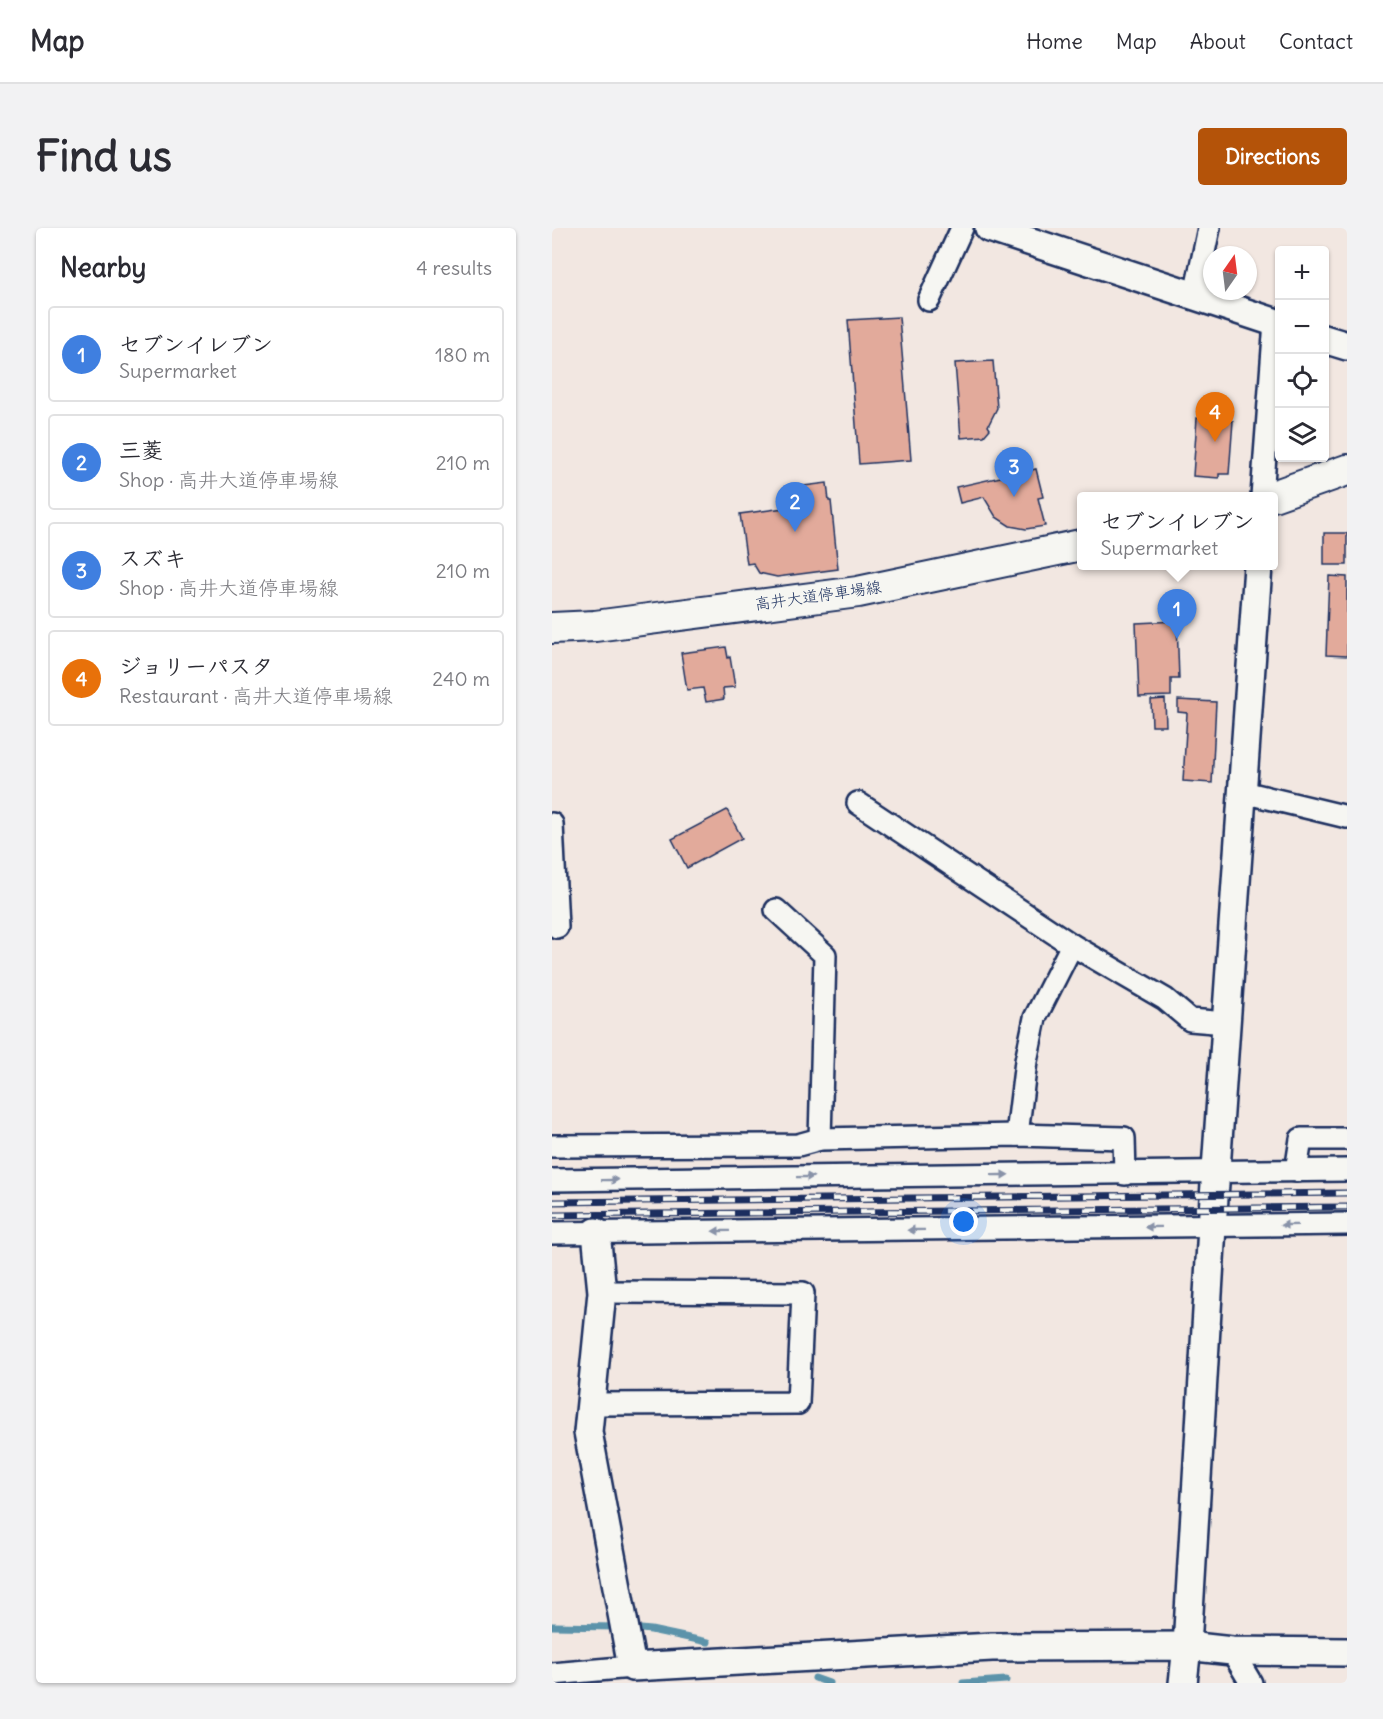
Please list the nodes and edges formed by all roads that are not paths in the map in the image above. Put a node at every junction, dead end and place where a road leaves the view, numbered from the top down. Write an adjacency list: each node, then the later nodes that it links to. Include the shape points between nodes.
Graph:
1 (962, 228): 5 (street)
2 (989, 228): 4 (street)
3 (1209, 228): 4 (street)
4 (1195, 295): 6 (street)
5 (929, 300)
6 (1275, 322)
7 (1329, 341): 9 (street)
8 (1275, 346): 11 (street)
9 (1347, 346)
10 (1347, 470): 12 (main road)
11 (1262, 492)
12 (1278, 494)
13 (1077, 546): 15 (main road, 高井大道停車場線, via 858,592)
14 (1258, 570): 16 (street)
15 (552, 628)
16 (1243, 792): 18 (street); 23 (street)
17 (858, 803): 22 (street)
18 (1347, 817)
19 (552, 824): 21 (street)
20 (776, 910): 25 (street, via 825,955)
21 (557, 927)
22 (1072, 945): 23 (street, via 1165,999 1190,1020); 24 (street, via 1035,1018)
23 (1226, 1023): 29 (street)
24 (1017, 1135): 25 (street); 31 (street, via 1124,1138)
25 (820, 1139): 27 (street, via 798,1145)
26 (1347, 1139): 30 (street, via 1301,1139)
27 (552, 1146)
28 (1347, 1170): 30 (street)
29 (1215, 1171): 30 (street); 31 (street); 34 (street)
30 (1296, 1171)
31 (1125, 1174): 32 (street, one-way to 31)
32 (552, 1180)
33 (1347, 1224): 34 (street, one-way to 34)
34 (1212, 1227): 35 (street, one-way to 35); 39 (street)
35 (596, 1232): 36 (street); 37 (street)
36 (552, 1233)
37 (602, 1292): 38 (street); 38 (street, via 803,1293 798,1403)
38 (591, 1404): 42 (street, via 588,1432)
39 (1187, 1646): 40 (street); 42 (street, via 992,1647); 44 (street)
40 (1232, 1651): 41 (street); 45 (street)
41 (1347, 1652)
42 (632, 1667): 43 (street)
43 (552, 1674)
44 (1183, 1683)
45 (1251, 1683)

